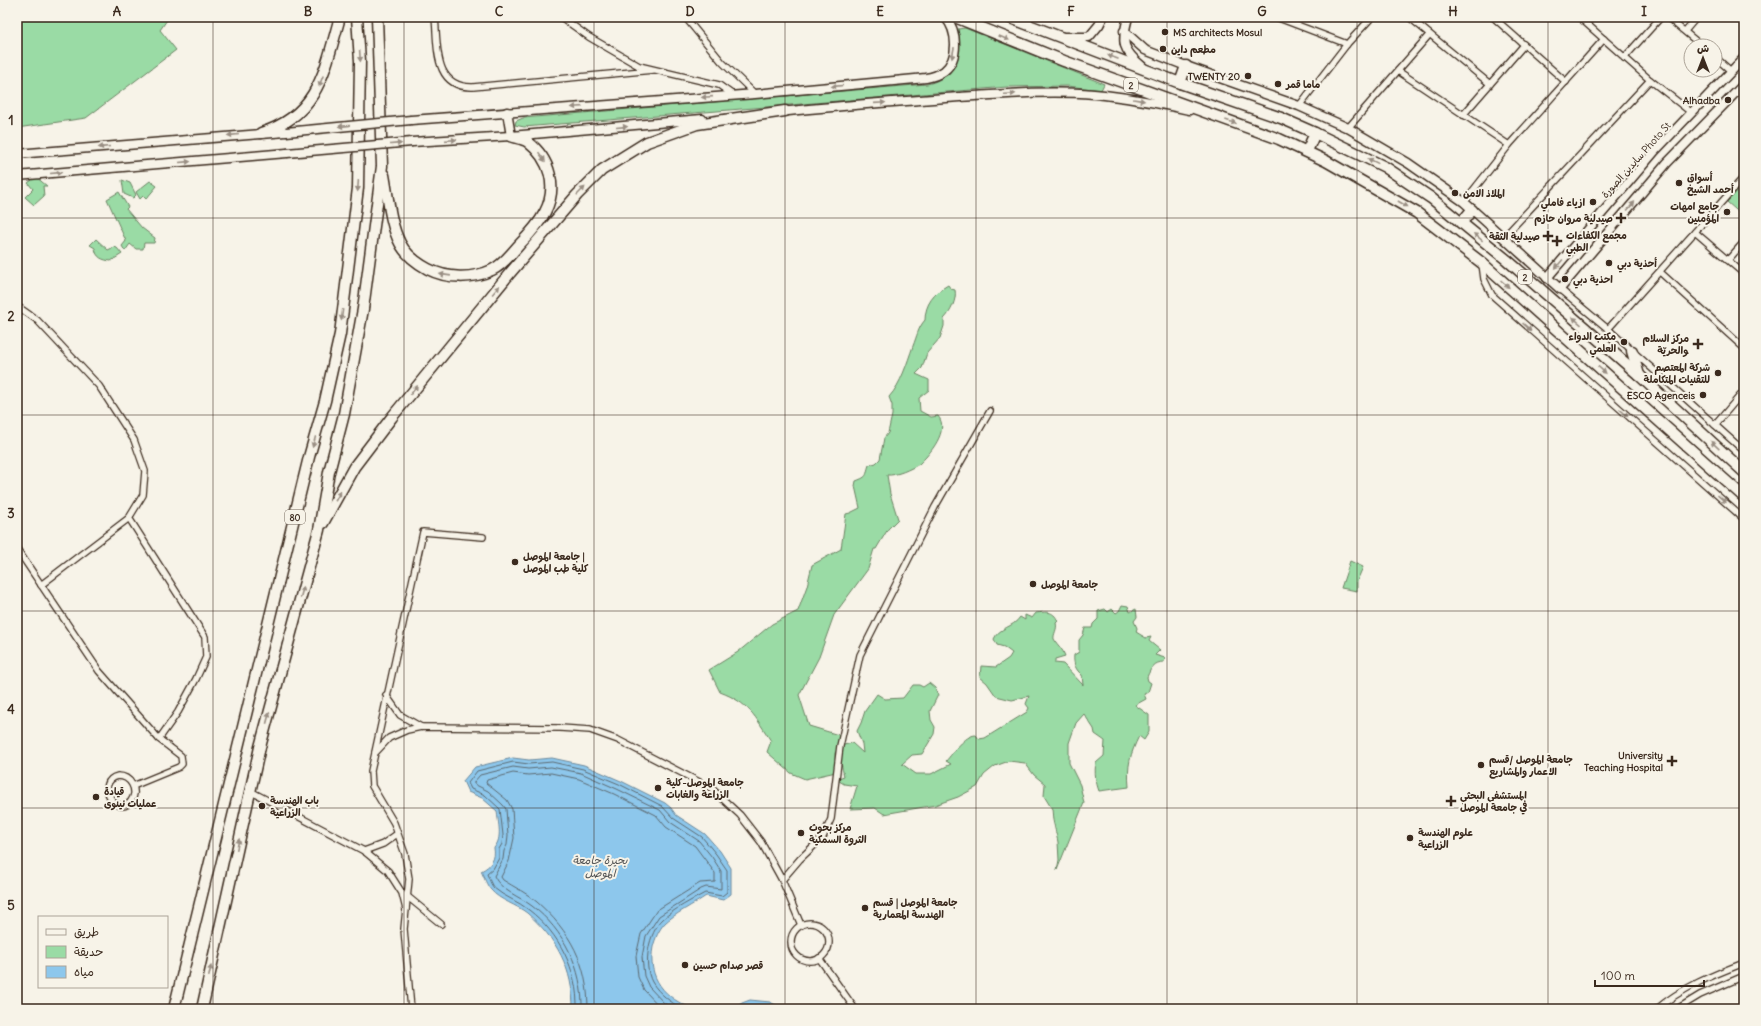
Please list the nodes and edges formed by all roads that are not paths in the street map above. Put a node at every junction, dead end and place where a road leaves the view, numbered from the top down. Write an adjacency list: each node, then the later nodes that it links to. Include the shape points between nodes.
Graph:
1 (340, 17): 52 (highway, one-way to 52, via 316,92 288,121)
2 (357, 17): 106 (highway, 80, one-way to 106, via 360,61 358,188 340,334 326,401)
3 (377, 17): 58 (highway, 80)
4 (435, 17): 34 (street, via 440,67 448,78 459,86 473,87)
5 (561, 17): 34 (street, via 614,53)
6 (685, 17): 43 (street, via 722,62)
7 (945, 17): 43 (main road, one-way to 43, via 954,35 954,54 948,66 936,76)
8 (956, 17): 49 (highway, 2, one-way to 49, via 1023,46)
9 (1008, 17): 25 (highway, 2)
10 (1102, 17): 25 (main road, via 1089,37)
11 (1128, 17): 22 (main road)
12 (1276, 17): 21 (street)
13 (1298, 17): 21 (street)
14 (1372, 17): 28 (street)
15 (1409, 17): 24 (street)
16 (1493, 17): 29 (street)
17 (1580, 17): 27 (street)
18 (1661, 17): 30 (street)
19 (1667, 17): 23 (street)
20 (1697, 17): 23 (street)
21 (1293, 23): 28 (street)
22 (1124, 31): 33 (main road, via 1145,50); 35 (main road, via 1124,43 1130,57)
23 (1685, 31): 26 (street)
24 (1429, 35): 36 (street); 41 (street)
25 (1060, 37): 35 (highway, 2, one-way to 25)
26 (1693, 38)
27 (1604, 39): 30 (street); 39 (street)
28 (1347, 44): 45 (street)
29 (1524, 45): 39 (street); 41 (street)
30 (1624, 58): 38 (street)
31 (1744, 58): 37 (main road, سايدين الصورة Photo St)
32 (1723, 64): 37 (street)
33 (1186, 66): 40 (highway); 45 (main road)
34 (653, 70): 44 (street, via 719,86)
35 (1146, 70): 40 (highway, 2)
36 (1398, 71): 50 (street); 51 (street)
37 (1732, 72): 48 (main road, سايدين الصورة Photo St)
38 (1650, 80): 48 (street); 65 (street)
39 (1566, 82): 55 (street)
40 (1180, 83): 53 (highway, 2, via 1281,118)
41 (1490, 84): 50 (street)
42 (1744, 84): 72 (main road, one-way to 42, via 1667,163)
43 (755, 94): 44 (main road)
44 (732, 95): 47 (main road, one-way to 47)
45 (1299, 106): 51 (main road)
46 (785, 111): 49 (main road, one-way to 49, via 1004,94 1065,93 1127,98); 54 (main road, one-way to 46); 86 (highway, one-way to 46, via 354,467 392,417 510,273 602,170 647,142 697,124)
47 (507, 112): 52 (main road, one-way to 52, bridge); 54 (main road)
48 (1692, 113): 71 (main road, سايدين الصورة Photo St, one-way to 71, via 1655,151)
49 (1209, 115): 56 (highway, 2, one-way to 56, via 1279,139)
50 (1463, 115): 55 (street)
51 (1348, 128): 61 (main road, via 1408,163)
52 (260, 133): 57 (main road, one-way to 57)
53 (1315, 133): 56 (highway); 63 (highway, 2, one-way to 53, via 1431,198 1385,167)
54 (511, 136): 58 (highway, one-way to 58, via 527,141 544,157 551,175 552,191 546,211 534,229 493,270 477,275 459,277 438,274 415,262 400,243); 59 (main road, one-way to 54, bridge, via 412,142)
55 (1509, 145): 61 (street)
56 (1308, 152): 68 (highway, 2, one-way to 68, via 1418,213)
57 (17, 154)
58 (382, 166): 86 (highway, 80, via 363,309)
59 (17, 176)
60 (1744, 177): 64 (street)
61 (1464, 202): 62 (main road)
62 (1472, 210): 63 (highway); 65 (main road)
63 (1461, 223): 77 (highway, 2, one-way to 63)
64 (1695, 232): 67 (street); 69 (street)
65 (1503, 238): 71 (main road)
66 (1744, 242): 67 (street)
67 (1728, 260): 70 (street)
68 (1482, 263): 83 (highway, 2, one-way to 83); 85 (street, one-way to 85, via 1484,279 1492,295)
69 (1660, 272): 74 (street); 75 (street)
70 (1744, 274)
71 (1547, 278): 72 (main road)
72 (1560, 289): 74 (street)
73 (17, 306): 84 (street, via 37,320 99,386 134,440 145,471 143,495)
74 (1608, 329): 76 (street)
75 (1744, 348)
76 (1632, 351): 77 (highway); 80 (street)
77 (1638, 375): 82 (highway, 2, one-way to 77)
78 (1744, 391): 80 (street)
79 (990, 411): 98 (street, via 935,507 860,655 839,751 831,819 823,837)
80 (1715, 425): 81 (street)
81 (1744, 451)
82 (1744, 472)
83 (1744, 497)
84 (129, 518): 89 (street); 92 (street, via 205,638 206,657 201,668 178,712)
85 (1744, 519)
86 (319, 530): 95 (highway, 80, one-way to 86)
87 (483, 537): 90 (street, via 422,532)
88 (17, 549): 89 (street)
89 (40, 585): 92 (street, via 99,670)
90 (386, 696): 91 (street, via 400,714); 93 (street)
91 (421, 728): 93 (street, via 407,730 389,738); 98 (street, via 560,728 590,730 618,740 711,788 740,815 761,842)
92 (159, 739): 94 (street, via 181,756 182,764 176,769)
93 (374, 753): 96 (street, via 372,786 394,823)
94 (133, 786): 94 (street, via 127,779 118,776 108,782 107,790 113,803 122,806 132,799)
95 (250, 791): 97 (street); 107 (highway, 80, one-way to 95)
96 (397, 834): 97 (street, via 383,844); 99 (street, via 405,854 410,879)
97 (364, 851): 100 (street, via 388,871 402,893)
98 (782, 880): 102 (street)
99 (408, 897): 100 (street); 101 (street)
100 (406, 908): 108 (street, via 404,929)
101 (441, 924)
102 (801, 925): 103 (street, via 814,923 828,936 828,949); 103 (street, via 791,938 792,950 807,961)
103 (819, 958): 109 (street)
104 (1744, 963): 110 (street, via 1691,987)
105 (1744, 976): 111 (street, via 1700,995)
106 (174, 1009)
107 (202, 1009)
108 (411, 1009)
109 (855, 1009)
110 (1657, 1009)
111 (1677, 1009)

